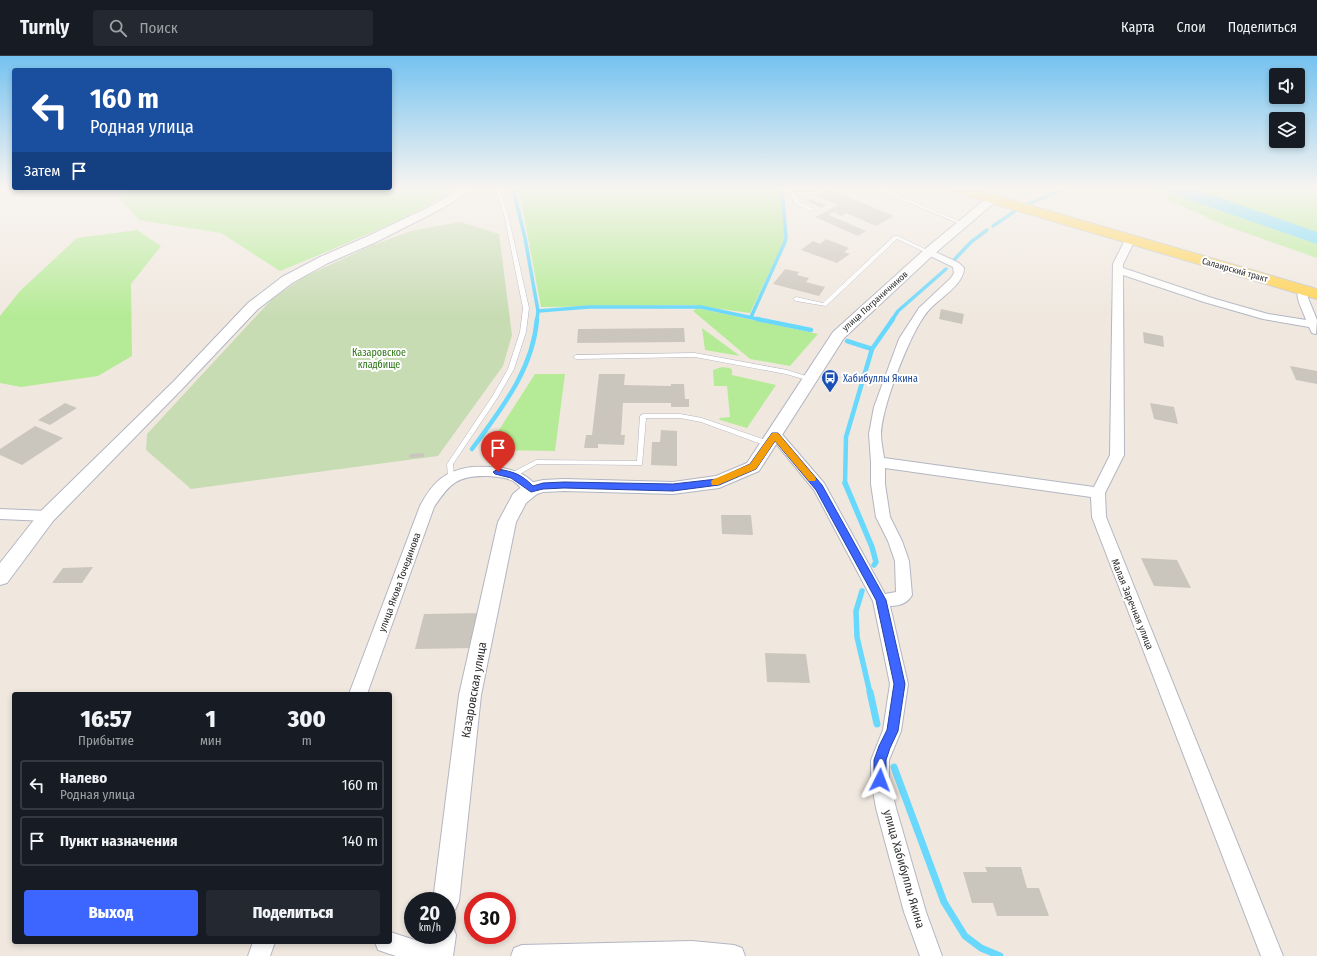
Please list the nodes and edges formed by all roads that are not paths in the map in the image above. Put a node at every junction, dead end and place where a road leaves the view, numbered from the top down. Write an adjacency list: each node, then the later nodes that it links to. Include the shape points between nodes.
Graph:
1 (388, 231): 20 (street, via 324,260 288,280 253,306)
2 (510, 231): 16 (lane, via 526,308 523,332 511,369 450,464)
3 (955, 231): 6 (street, улица Пограничников)
4 (1099, 231): 5 (main road, Салаирский тракт)
5 (1130, 240): 7 (street, Малая Заречная улица, via 1118,264); 8 (main road, Салаирский тракт)
6 (929, 252): 9 (lane, via 896,237 824,305); 12 (street, улица Пограничников, via 838,335); 14 (street, via 956,265 959,274 923,310 905,339 880,407 875,434)
7 (1118, 270): 10 (street, via 1208,300); 18 (street, Малая Заречная улица, via 1116,455)
8 (1310, 292): 10 (street, via 1303,298)
9 (796, 299)
10 (1315, 328)
11 (576, 357): 12 (lane, via 695,355 788,372)
12 (810, 379): 13 (street, улица Пограничников)
13 (772, 440): 15 (lane, via 702,420 680,416 643,416 640,463 536,462); 17 (street, улица Пограничников, via 753,467 719,482 673,488 564,485); 22 (street, улица Хабибуллы Якина, via 819,487)
14 (878, 462): 18 (street); 22 (street, via 883,517 902,561 904,584 904,595 896,600)
15 (513, 475): 16 (street, via 473,472); 17 (street)
16 (451, 477): 23 (street, улица Якова Точединова, via 439,487 427,506)
17 (531, 489): 24 (street, Казаровская улица, via 519,498 507,522 470,695)
18 (1098, 493): 34 (street, Малая Заречная улица, via 1099,517)
19 (0, 514): 20 (street)
20 (47, 516): 21 (street)
21 (0, 578)
22 (881, 600): 33 (street, улица Хабибуллы Якина, via 899,684 892,731 880,760 880,780 915,912)
23 (359, 692)
24 (447, 892)
25 (263, 944): 28 (street)
26 (392, 944): 29 (street)
27 (441, 944): 30 (street)
28 (259, 956)
29 (432, 956)
30 (439, 956)
31 (522, 956): 32 (street, via 692,952)
32 (734, 956)
33 (932, 956)
34 (1272, 956)

